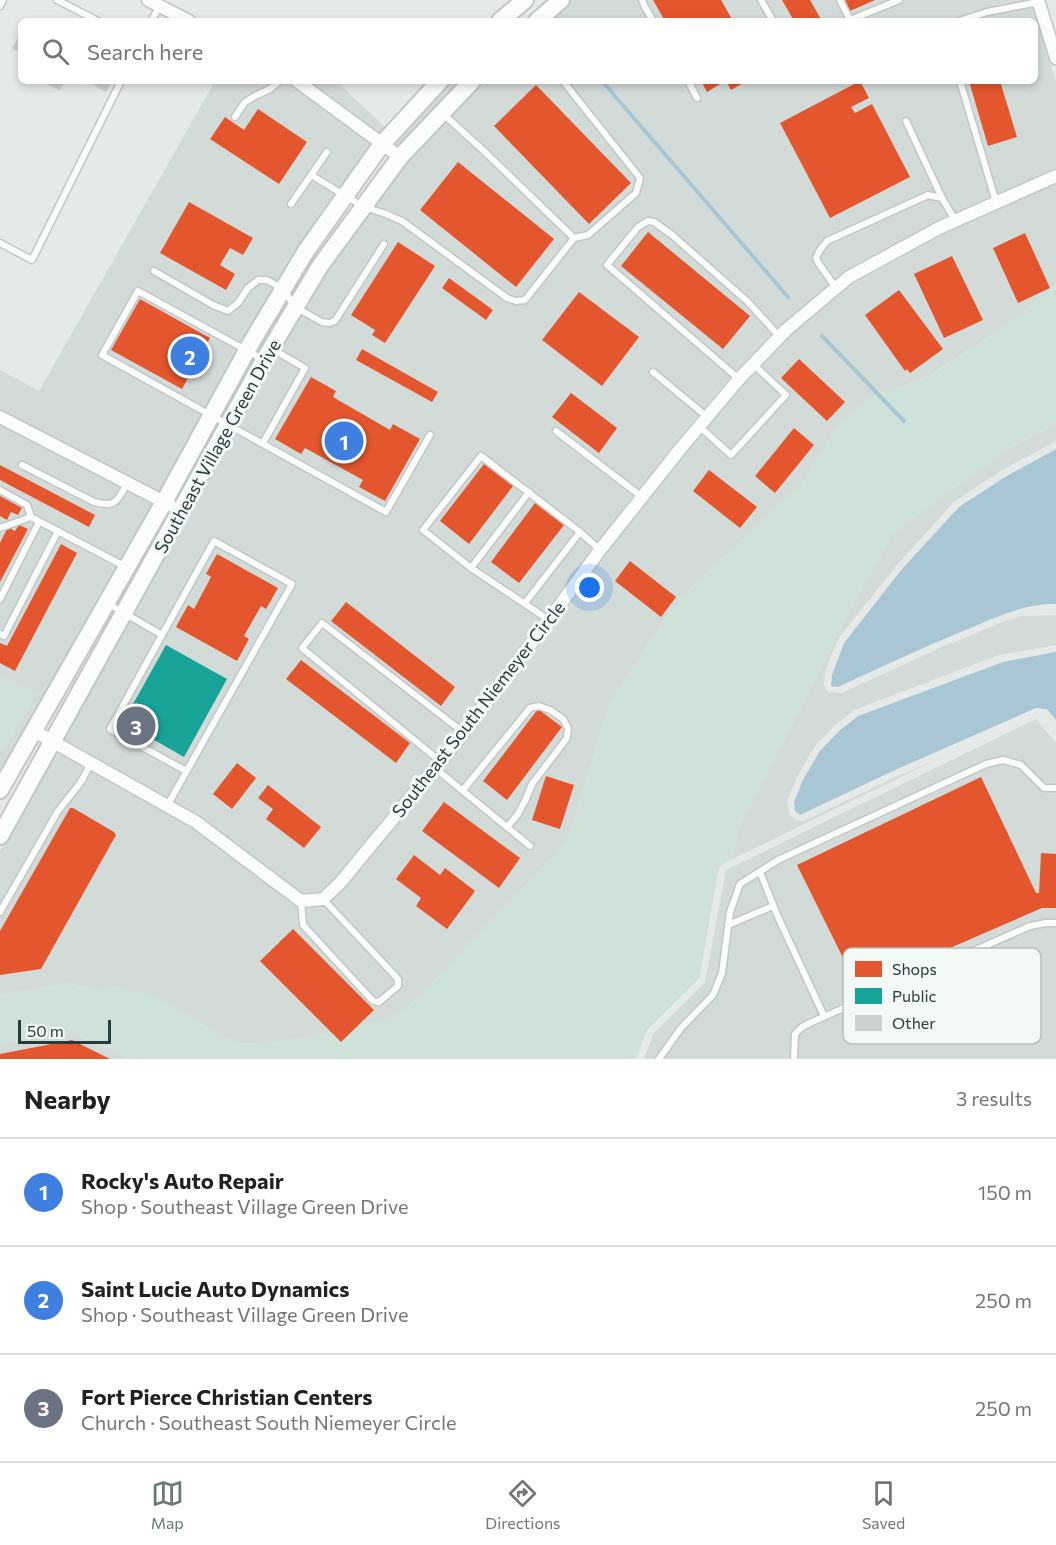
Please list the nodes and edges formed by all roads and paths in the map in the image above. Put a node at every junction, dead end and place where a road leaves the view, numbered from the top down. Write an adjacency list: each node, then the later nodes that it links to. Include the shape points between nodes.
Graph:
1 (3, 0): 11 (lane)
2 (57, 0): 13 (lane)
3 (148, 0): 12 (street)
4 (525, 0): 16 (street)
5 (561, 0): 17 (street)
6 (642, 0): 18 (lane)
7 (761, 0): 19 (lane)
8 (840, 0): 20 (lane)
9 (899, 0): 21 (lane)
10 (1038, 1): 22 (lane); 23 (street)
11 (0, 6)
12 (160, 6): 14 (lane); 15 (street)
13 (92, 18)
14 (153, 18)
15 (183, 18)
16 (504, 18)
17 (540, 18)
18 (651, 18)
19 (771, 18)
20 (849, 18)
21 (855, 18)
22 (968, 18)
23 (1056, 58)
24 (120, 84): 48 (lane, via 32,260)
25 (276, 84): 34 (lane, via 245,102)
26 (301, 84): 36 (street)
27 (437, 84): 36 (street, Southeast Village Green Drive)
28 (469, 84): 33 (street, Southeast Village Green Drive)
29 (565, 84): 47 (lane, via 640,178 636,193 588,235)
30 (690, 84): 32 (lane)
31 (961, 84): 43 (lane)
32 (697, 98)
33 (442, 112): 38 (street, Southeast Village Green Drive); 47 (lane)
34 (235, 117)
35 (906, 121): 42 (lane)
36 (382, 144): 38 (street); 41 (street, Southeast Village Green Drive)
37 (327, 152): 39 (lane)
38 (400, 157): 45 (street, Southeast Village Green Drive)
39 (311, 174): 41 (lane); 44 (lane)
40 (1056, 176): 43 (street, Southeast South Niemeyer Circle)
41 (346, 195): 45 (lane); 52 (street, Southeast Village Green Drive)
42 (942, 198): 46 (lane); 51 (lane, via 928,195 827,241 816,258)
43 (996, 202): 46 (street, Southeast South Niemeyer Circle)
44 (291, 204)
45 (364, 207): 47 (lane, via 402,221 516,301 525,300); 53 (street, Southeast Village Green Drive)
46 (956, 220): 51 (street, Southeast South Niemeyer Circle, via 849,277)
47 (573, 238)
48 (0, 243)
49 (384, 244): 53 (lane, via 335,321 322,322)
50 (154, 271): 52 (lane, via 228,311 258,280 267,280)
51 (836, 288): 54 (street, Southeast South Niemeyer Circle)
52 (283, 290): 53 (lane); 55 (street, Southeast Village Green Drive)
53 (295, 307): 56 (street, Southeast Village Green Drive)
54 (780, 337): 57 (street, Southeast South Niemeyer Circle); 59 (lane, via 747,301 672,235 654,222 638,227 607,265)
55 (247, 351): 56 (lane); 60 (street, Southeast Village Green Drive); 60 (lane, via 138,291 102,355)
56 (268, 354): 63 (street, Southeast Village Green Drive); 66 (lane, via 305,368)
57 (753, 364): 59 (street, Southeast South Niemeyer Circle); 62 (lane, via 786,395 731,455)
58 (653, 372): 62 (lane)
59 (739, 379): 62 (street, Southeast South Niemeyer Circle)
60 (212, 415): 63 (lane); 72 (street, Southeast Village Green Drive)
61 (0, 417): 68 (street)
62 (702, 421): 71 (street, Southeast South Niemeyer Circle)
63 (229, 424): 66 (lane); 73 (street, Southeast Village Green Drive)
64 (556, 431): 71 (lane)
65 (430, 435): 66 (lane, via 386,512)
66 (263, 443)
67 (22, 465): 68 (lane, via 105,505 117,500)
68 (128, 483): 72 (street)
69 (0, 490): 74 (lane, via 27,504)
70 (528, 492): 78 (lane); 81 (lane); 81 (lane, via 481,456 423,530)
71 (643, 498): 79 (street, Southeast South Niemeyer Circle)
72 (164, 502): 73 (street); 80 (street, Southeast Village Green Drive)
73 (181, 512): 85 (street, Southeast Village Green Drive)
74 (31, 518): 75 (lane); 76 (lane)
75 (39, 522): 77 (lane); 82 (lane)
76 (0, 528)
77 (57, 531): 80 (lane); 87 (lane, via 4,636)
78 (580, 532): 79 (lane); 84 (lane)
79 (600, 550): 86 (street, Southeast South Niemeyer Circle)
80 (127, 567): 83 (street, Southeast Village Green Drive)
81 (471, 568): 84 (lane)
82 (0, 599)
83 (106, 603): 85 (lane); 89 (street, Southeast Village Green Drive)
84 (525, 603): 86 (lane)
85 (124, 614): 88 (lane); 91 (street, Southeast Village Green Drive)
86 (549, 620): 90 (street, Southeast South Niemeyer Circle)
87 (0, 634)
88 (162, 635): 94 (lane, via 110,729); 94 (lane, via 214,541 292,585)
89 (34, 731): 91 (street); 96 (street, Southeast Village Green Drive)
90 (464, 732): 93 (street, Southeast South Niemeyer Circle); 93 (lane, via 322,623 302,648)
91 (52, 741): 92 (street); 100 (street, Southeast Village Green Drive)
92 (92, 763): 98 (street); 106 (lane, via 58,811)
93 (437, 764): 97 (lane); 103 (street, Southeast South Niemeyer Circle)
94 (186, 771): 98 (lane)
95 (1056, 788): 102 (lane, via 1044,788 1021,765 1004,760 986,764 778,860)
96 (0, 790)
97 (463, 790): 99 (lane); 99 (lane, via 530,708 539,706 563,719 568,728 567,738 532,784)
98 (167, 806): 104 (street, via 196,822)
99 (507, 827): 101 (lane)
100 (0, 836)
101 (530, 846)
102 (760, 872): 105 (lane); 108 (lane, via 740,885)
103 (323, 899): 104 (street); 104 (lane, via 398,979 398,986 379,1002 373,1001 303,925)
104 (301, 902)
105 (773, 906): 108 (lane); 111 (lane)
106 (0, 912)
107 (1056, 923): 109 (lane, via 1030,926)
108 (728, 926): 112 (lane, via 722,973 713,995 681,1028)
109 (980, 948)
110 (843, 1008): 111 (lane)
111 (824, 1016): 113 (lane, via 795,1034)
112 (659, 1059)
113 (794, 1059)

